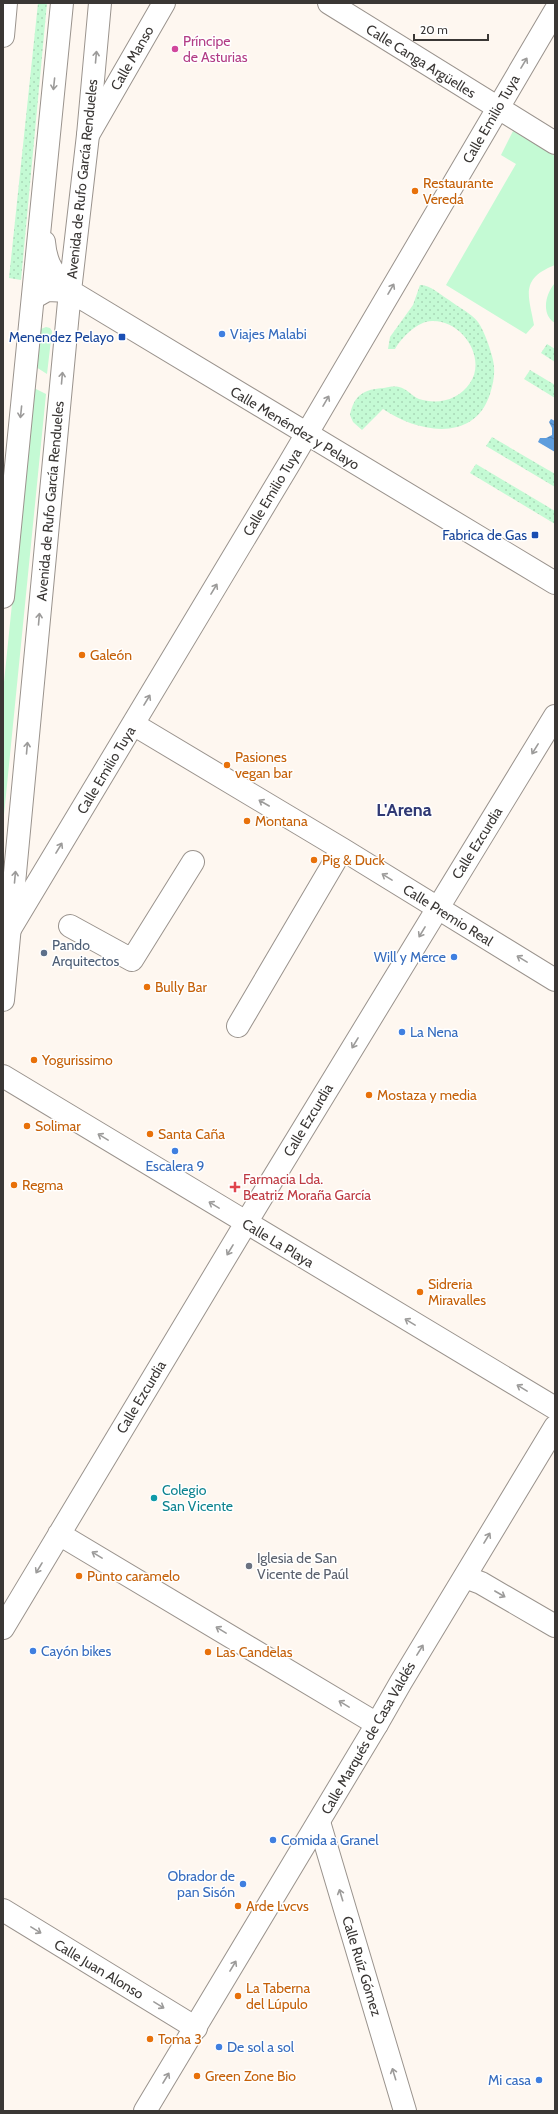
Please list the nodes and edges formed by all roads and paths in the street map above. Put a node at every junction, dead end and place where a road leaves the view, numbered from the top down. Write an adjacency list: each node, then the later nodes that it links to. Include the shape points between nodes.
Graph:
1 (6, 3): 7 (street)
2 (62, 3): 11 (street, one-way to 11)
3 (100, 3): 9 (street, Avenida de Rufo García Rendueles, one-way to 3)
4 (164, 3): 9 (street, Calle Manso)
5 (329, 3): 8 (street, Calle Canga Argüelles)
6 (555, 11): 8 (street, Calle Emilio Tuya, one-way to 6)
7 (3, 36)
8 (497, 108): 10 (street, Calle Canga Argüelles); 14 (street, Calle Emilio Tuya, one-way to 8)
9 (88, 134): 12 (street, Avenida de Rufo García Rendueles)
10 (555, 143)
11 (41, 220): 12 (street, via 45,255 50,269); 13 (street)
12 (70, 291): 13 (street, Calle Menéndez y Pelayo, via 47,290); 14 (street, Calle Menéndez y Pelayo); 23 (street, Avenida de Rufo García Rendueles, one-way to 12)
13 (33, 298): 16 (street, one-way to 16)
14 (306, 435): 15 (street, Calle Menéndez y Pelayo); 18 (street, Calle Emilio Tuya, one-way to 14)
15 (555, 583)
16 (3, 597)
17 (555, 716): 21 (street, Calle Ezcurdia, one-way to 21)
18 (133, 724): 19 (street, Calle Premio Real, one-way to 18); 23 (street, Calle Emilio Tuya, one-way to 18)
19 (342, 849): 21 (street, Calle Premio Real, one-way to 19); 26 (street)
20 (193, 862): 22 (street, via 132,960)
21 (437, 908): 24 (street, Calle Premio Real, one-way to 21); 28 (street, Calle Ezcurdia, one-way to 28)
22 (70, 926)
23 (10, 930): 25 (street, Avenida de Rufo García Rendueles)
24 (555, 980)
25 (3, 1000)
26 (238, 1026)
27 (3, 1076): 28 (street, Calle La Playa, one-way to 27)
28 (246, 1224): 29 (street, Calle La Playa, one-way to 28); 31 (street, Calle Ezcurdia, one-way to 31)
29 (555, 1408)
30 (555, 1427): 32 (street, Calle Marqués de Casa Valdés, one-way to 30)
31 (59, 1534): 34 (street, Calle Ezcurdia, one-way to 34); 35 (street, one-way to 31)
32 (465, 1577): 33 (street, one-way to 33, via 481,1583); 35 (street, Calle Marqués de Casa Valdés, one-way to 32)
33 (555, 1626)
34 (3, 1628)
35 (377, 1724): 36 (street, Calle Marqués de Casa Valdés)
36 (319, 1822): 38 (street, Calle Marqués de Casa Valdés, one-way to 36); 40 (street, Calle Ruíz Gómez, one-way to 36)
37 (3, 1910): 38 (street, Calle Juan Alonso, one-way to 38)
38 (196, 2028): 39 (street, Calle Marqués de Casa Valdés, one-way to 38)
39 (145, 2111)
40 (406, 2111)

